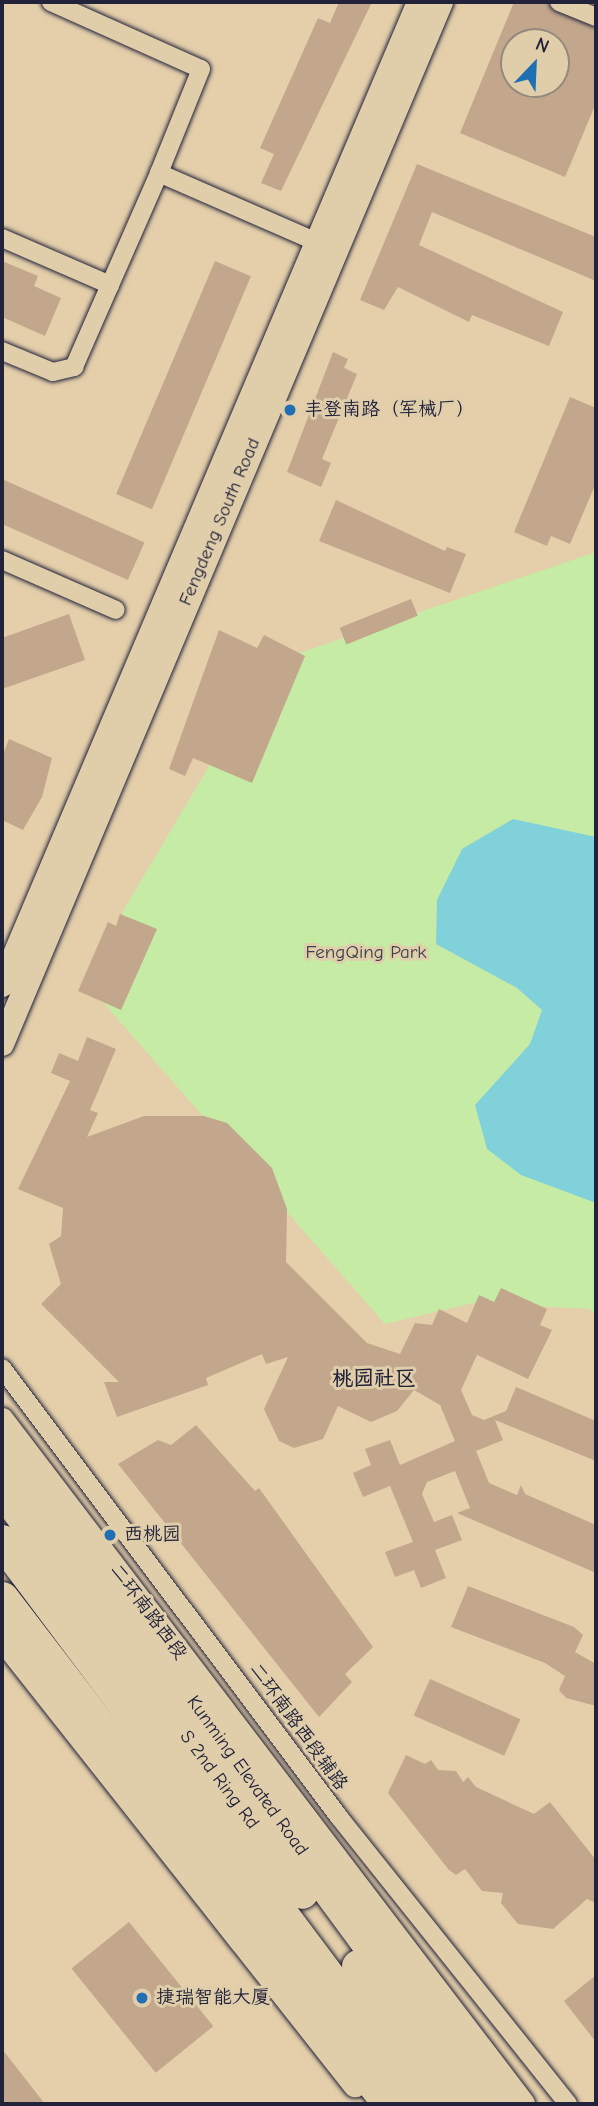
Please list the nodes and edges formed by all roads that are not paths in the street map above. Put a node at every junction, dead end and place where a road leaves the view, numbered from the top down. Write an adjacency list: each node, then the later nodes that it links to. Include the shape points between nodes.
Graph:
1 (51, 2): 6 (street, via 201,69)
2 (419, 2): 8 (street, Fengdeng South Road)
3 (440, 2): 14 (street, Fengdeng South Road)
4 (559, 2): 5 (street)
5 (596, 17)
6 (159, 173): 8 (street); 9 (street)
7 (2, 238): 9 (street)
8 (317, 242): 13 (street, Fengdeng South Road)
9 (110, 285): 10 (street, via 74,367 52,372)
10 (2, 351)
11 (2, 560): 12 (street)
12 (116, 610)
13 (4, 972)
14 (2, 1044)
15 (2, 1368): 28 (street, 二环南路西段辅路, via 339,1817)
16 (2, 1420): 27 (street, 二环南路西段)
17 (2, 1445): 26 (highway, Kunming Elevated Road, via 369,1945)
18 (2, 1489): 25 (highway, S 2nd Ring Rd)
19 (2, 1541): 24 (highway, S 2nd Ring Rd)
20 (2, 1598): 23 (highway)
21 (2, 1638): 22 (street)
22 (370, 2104)
23 (389, 2104)
24 (424, 2104)
25 (461, 2104)
26 (496, 2104)
27 (523, 2104)
28 (568, 2104)

